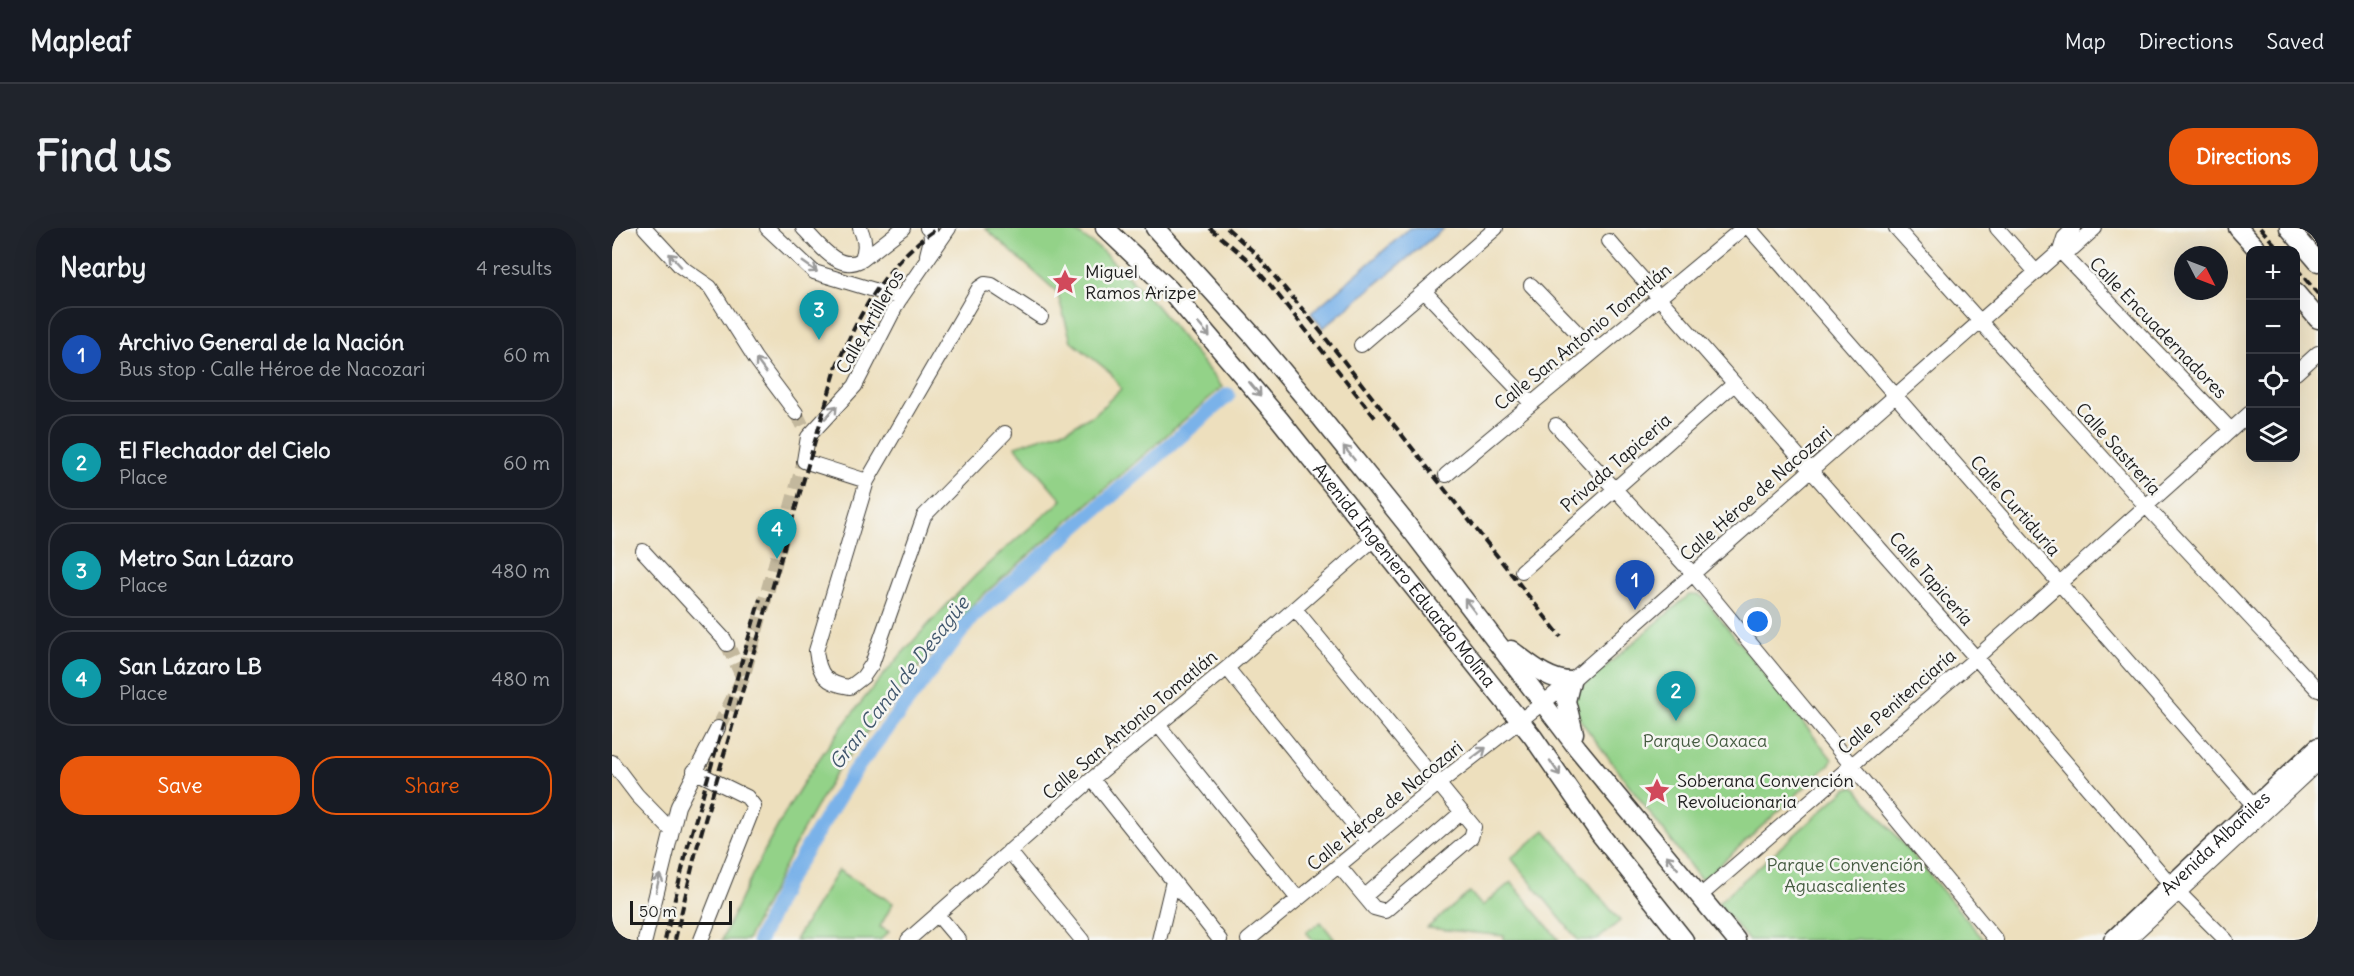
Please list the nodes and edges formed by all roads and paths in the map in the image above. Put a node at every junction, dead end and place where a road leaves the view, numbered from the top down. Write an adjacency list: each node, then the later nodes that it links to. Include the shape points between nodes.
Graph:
1 (645, 228): 41 (street, one-way to 1, via 754,358 710,287 681,267)
2 (767, 228): 28 (street, one-way to 28, via 814,272)
3 (803, 228): 22 (street, via 838,261 847,265)
4 (860, 228): 22 (street, via 865,246)
5 (903, 228): 22 (street)
6 (927, 228): 24 (street, via 931,239 929,251)
7 (949, 228): 24 (street, Calle Artilleros)
8 (1105, 228): 51 (main road, Avenida Ingeniero Eduardo Molina, one-way to 51, via 1169,289)
9 (1155, 228): 57 (main road, Avenida Ingeniero Eduardo Molina, one-way to 9, via 1305,398)
10 (1496, 228): 27 (street)
11 (1743, 228): 29 (street, Calle San Antonio Tomatlán)
12 (1749, 228): 39 (street, Calle Curtiduría)
13 (1896, 228): 33 (street, Calle Sastrería)
14 (1997, 228): 25 (street)
15 (2074, 228): 21 (street, Calle Héroe de Nacozari, via 2064,238)
16 (2095, 228): 21 (street, Calle Héroe de Nacozari, via 2073,248)
17 (2238, 228): 20 (main road)
18 (2289, 228): 23 (main road)
19 (1609, 241): 29 (street, Calle Tapicería)
20 (2254, 246)
21 (2060, 251): 25 (street, Calle Héroe de Nacozari); 44 (street, Calle Encuadernadores)
22 (861, 260)
23 (2318, 262)
24 (918, 272): 28 (street, Calle Artilleros)
25 (2036, 272): 33 (street, Calle Héroe de Nacozari)
26 (1531, 285): 35 (street)
27 (1424, 291): 34 (street); 40 (street)
28 (901, 298): 48 (street, Calle Artilleros, one-way to 28, via 804,461 808,437 855,386)
29 (1660, 298): 35 (street, Calle San Antonio Tomatlán); 38 (street, Calle Tapicería)
30 (2300, 299): 32 (main road)
31 (1041, 316): 48 (street, via 993,285 981,285)
32 (2318, 319)
33 (1979, 322): 39 (street, Calle Héroe de Nacozari); 50 (street, Calle Sastrería)
34 (1361, 345)
35 (1595, 351): 40 (street, Calle San Antonio Tomatlán)
36 (2318, 353): 37 (street)
37 (2300, 369)
38 (1734, 384): 46 (street, Calle Tapicería); 49 (street, Privada Tapiceria)
39 (1895, 396): 46 (street, Calle Héroe de Nacozari); 55 (street, Calle Curtiduría)
40 (1531, 403): 47 (street, Calle San Antonio Tomatlán)
41 (796, 414)
42 (2246, 416): 44 (street, Calle Penitenciaría)
43 (1556, 425): 49 (street)
44 (2231, 430): 50 (street, Calle Penitenciaría)
45 (1005, 433): 48 (street, via 924,516 872,664 850,687 837,686 825,679 816,651)
46 (1812, 470): 54 (street, Calle Héroe de Nacozari); 59 (street, Calle Tapicería)
47 (1446, 475)
48 (867, 481)
49 (1614, 488): 53 (street, Privada Tapiceria); 54 (street)
50 (2146, 506): 55 (street, Calle Penitenciaría); 62 (street, Calle Sastrería)
51 (1375, 538): 56 (street, Calle San Antonio Tomatlán); 64 (main road, Avenida Ingeniero Eduardo Molina)
52 (643, 551): 58 (street)
53 (1522, 571)
54 (1693, 574): 61 (street, Calle Héroe de Nacozari); 71 (street)
55 (2060, 584): 59 (street, Calle Penitenciaría); 75 (street, Calle Curtiduría)
56 (1295, 609): 60 (street, Calle San Antonio Tomatlán); 74 (street)
57 (1496, 639): 61 (main road, via 1550,677); 63 (main road, Avenida Ingeniero Eduardo Molina)
58 (727, 644)
59 (1976, 658): 71 (street, Calle Penitenciaría); 82 (street, Calle Tapicería)
60 (1227, 669): 65 (street, Calle San Antonio Tomatlán); 78 (street)
61 (1571, 681): 63 (street, Calle Héroe de Nacozari); 68 (main road, via 1567,711)
62 (2318, 690)
63 (1544, 702): 64 (street, Calle Héroe de Nacozari); 68 (main road, Avenida Ingeniero Eduardo Molina)
64 (1520, 721): 74 (street, Calle Héroe de Nacozari, one-way to 64); 95 (main road, Avenida Ingeniero Eduardo Molina, one-way to 95, via 1600,834)
65 (1159, 726): 73 (street, Calle San Antonio Tomatlán); 85 (street)
66 (718, 728): 72 (street)
67 (2318, 747): 75 (main road, Avenida Albañiles)
68 (1578, 749): 84 (main road, Avenida Ingeniero Eduardo Molina, one-way to 68)
69 (612, 762): 77 (street)
70 (2318, 763): 82 (street)
71 (1851, 766): 84 (street, Calle Penitenciaría); 97 (street)
72 (694, 771): 77 (street); 88 (street, via 747,797 754,806)
73 (1092, 779): 79 (street, Calle San Antonio Tomatlán); 81 (street)
74 (1438, 784): 76 (street); 78 (street, Calle Héroe de Nacozari)
75 (2255, 807): 82 (main road, Avenida Albañiles)
76 (1462, 812): 83 (street); 83 (street, via 1474,827 1471,838 1389,909 1377,910)
77 (671, 830): 87 (street, one-way to 77)
78 (1368, 842): 80 (street, Calle Héroe de Nacozari)
79 (1009, 850): 86 (street, Calle San Antonio Tomatlán); 91 (street)
80 (1339, 866): 83 (street); 85 (street, Calle Héroe de Nacozari)
81 (1173, 881): 92 (street); 93 (street)
82 (2176, 889): 98 (main road, Avenida Albañiles); 99 (street); 100 (street, Calle Tapicería)
83 (1365, 896)
84 (1700, 896): 96 (main road, Avenida Ingeniero Eduardo Molina)
85 (1298, 899): 94 (street, Calle Héroe de Nacozari)
86 (937, 914): 89 (street, Calle San Antonio Tomatlán); 90 (street)
87 (645, 940)
88 (701, 940)
89 (908, 940)
90 (959, 940)
91 (1082, 940)
92 (1159, 940)
93 (1220, 940)
94 (1248, 940)
95 (1684, 940)
96 (1736, 940)
97 (1996, 940)
98 (2113, 940)
99 (2128, 940)
100 (2226, 940)

